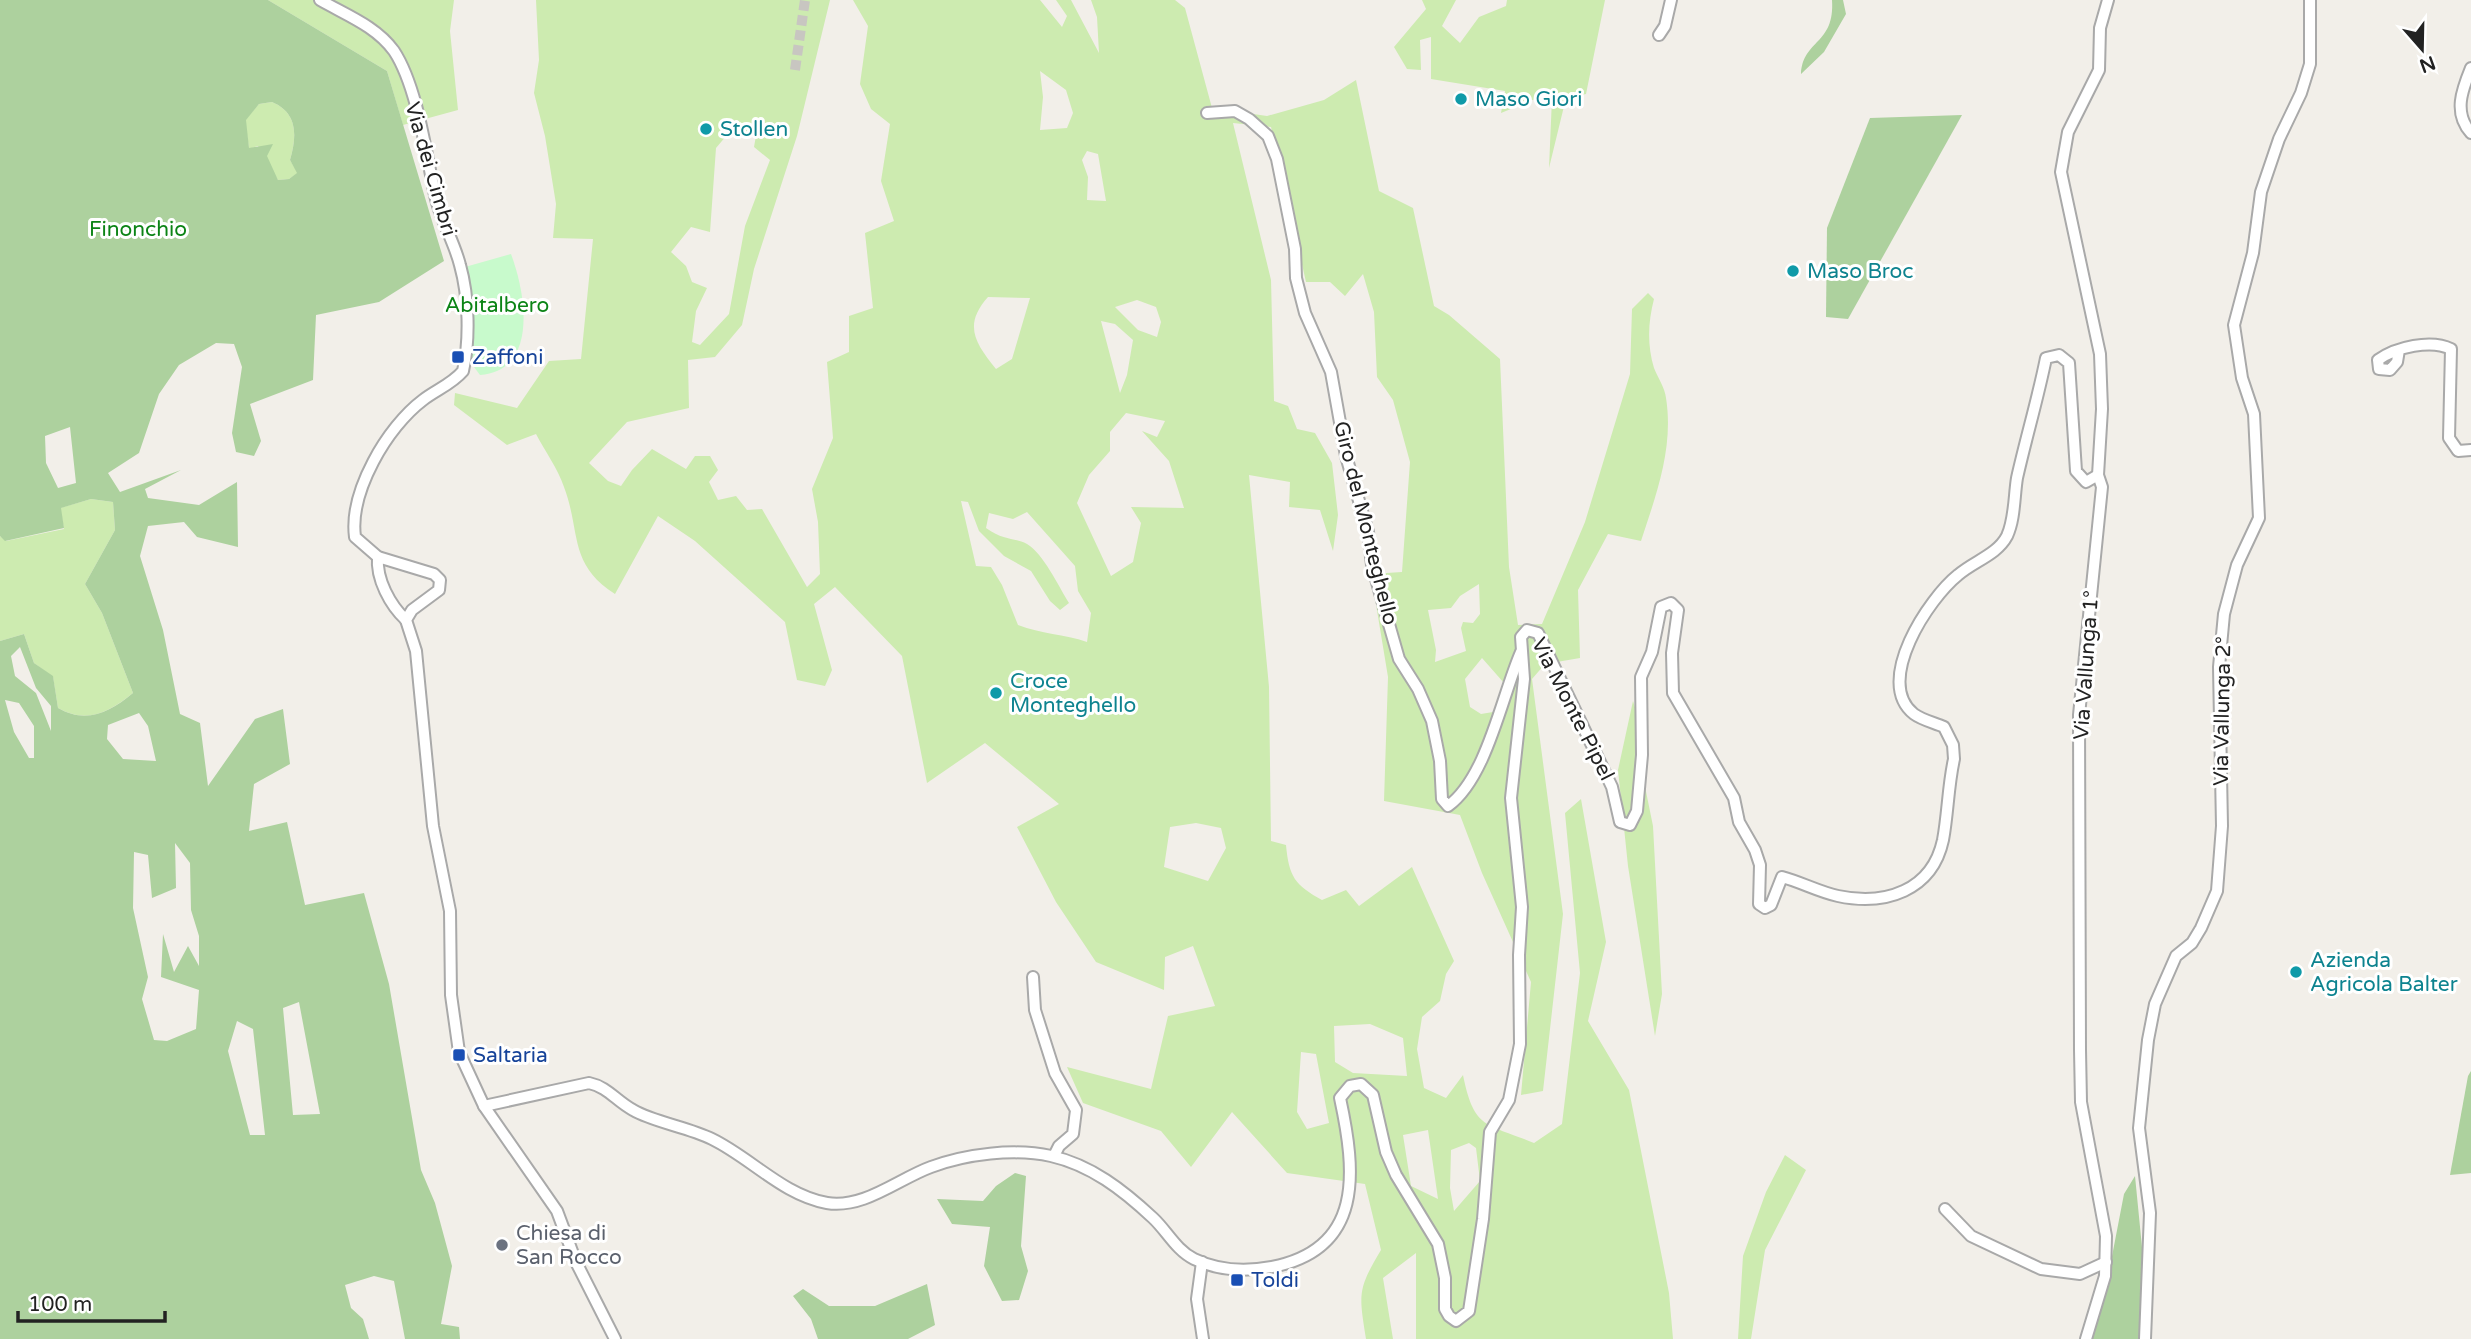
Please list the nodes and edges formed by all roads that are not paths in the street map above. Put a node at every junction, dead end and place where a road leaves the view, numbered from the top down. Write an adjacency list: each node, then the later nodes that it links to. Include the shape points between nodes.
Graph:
1 (320, 0): 12 (street, Via dei Cimbri, via 378,32 394,52 405,74 435,197 462,274 467,355 463,371 422,400 373,459 353,524 355,537)
2 (1671, 0): 5 (street)
3 (2108, 0): 11 (street, Via Vallunga 1°, via 2100,28 2099,69 2068,132 2061,172 2100,354)
4 (2310, 0): 24 (street, Via Vallunga 2°, via 2310,64 2261,192 2253,253 2235,317 2242,378 2254,414 2259,518 2237,565 2224,614 2219,667 2222,826 2217,891 2192,943 2176,956 2155,1004 2147,1052 2138,1128 2150,1213)
5 (1659, 35)
6 (2471, 68): 8 (street, via 2461,94 2460,115)
7 (1207, 113): 14 (street, Giro del Monteghello, via 1235,111 1249,119 1268,136 1276,159 1295,248 1296,278 1305,313 1331,372 1346,456 1368,532 1371,565 1399,659 1432,721 1442,799 1448,806 1458,799 1485,750)
8 (2471, 133)
9 (2399, 350): 10 (street, via 2439,342 2451,349 2448,438 2458,451)
10 (2471, 450)
11 (2098, 475): 14 (street, Via Monte Pipel, via 2085,482 2076,471 2069,363 2059,355 2046,358 2009,533 2000,548 1945,588 1909,640 1902,664 1902,693 1913,714 1944,726 1954,760 1938,855 1920,882 1892,897 1863,900 1782,877 1771,905 1759,904 1760,865 1755,850 1739,822 1728,787 1674,693 1672,653 1678,610 1671,603 1661,607 1652,652 1641,677 1642,755 1637,811 1630,825 1620,822 1612,787 1538,633 1527,630 1521,637); 20 (street, Via Vallunga 1°, via 2102,487 2079,715 2081,1089 2106,1236)
12 (377, 557): 13 (street, via 377,572); 13 (street, via 433,573 440,580 439,590)
13 (406, 620): 16 (street, via 418,664 433,826 450,911 451,995 459,1052)
14 (1521, 652): 19 (street, Via Monte Pipel, via 1524,679 1511,798 1522,906 1520,1044 1509,1100 1490,1132 1469,1311 1456,1321 1445,1309 1438,1244 1395,1175 1373,1095 1361,1084 1350,1086 1340,1098 1351,1163 1337,1232 1310,1254 1288,1263 1244,1270)
15 (1033, 976): 17 (street, via 1035,1010 1051,1059 1076,1110 1073,1134)
16 (485, 1112): 17 (street, via 589,1083 632,1110 714,1140 786,1186 829,1203 875,1194 957,1159 998,1154); 21 (street, via 557,1211 576,1262)
17 (1054, 1156): 19 (street, via 1100,1173 1154,1219 1178,1247)
18 (1945, 1209): 20 (street, via 1971,1236 2041,1269 2080,1274)
19 (1202, 1262): 22 (street, via 1197,1299)
20 (2106, 1262): 23 (street, Via Vallunga 1°)
21 (615, 1339)
22 (1203, 1339)
23 (2086, 1339)
24 (2145, 1339)

